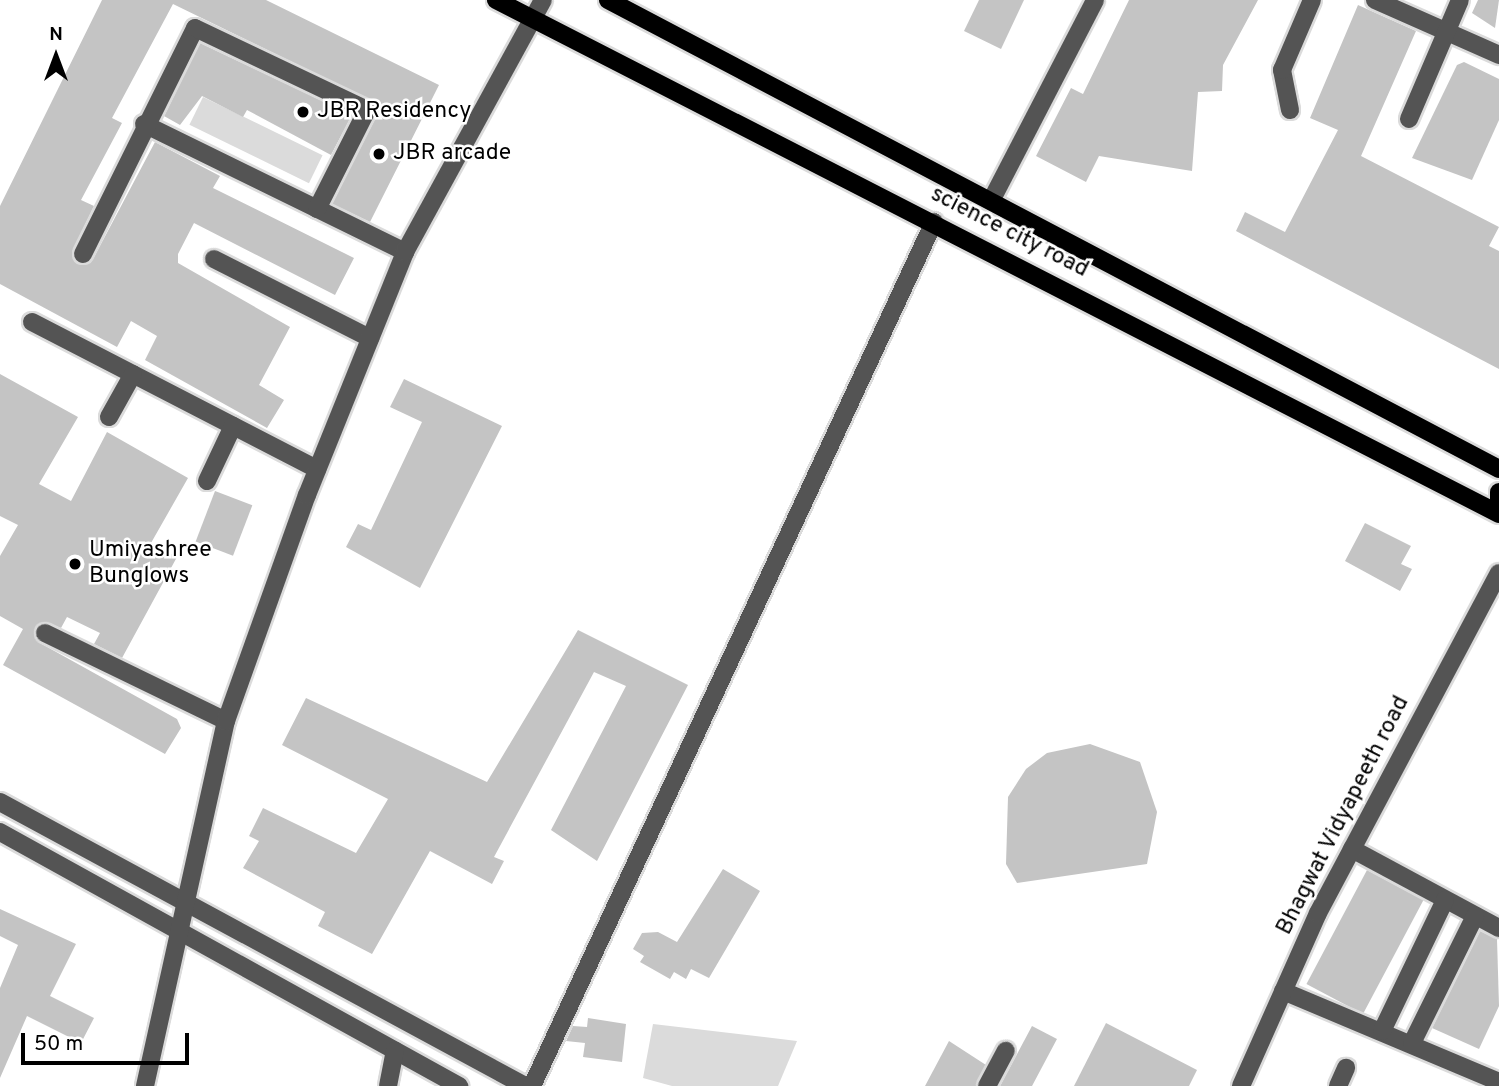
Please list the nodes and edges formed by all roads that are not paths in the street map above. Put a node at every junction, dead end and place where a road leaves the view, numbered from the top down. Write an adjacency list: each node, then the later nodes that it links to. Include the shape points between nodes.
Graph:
1 (496, 0): 8 (main road, science city road)
2 (543, 0): 8 (street)
3 (608, 0): 14 (main road)
4 (1095, 0): 14 (street)
5 (1312, 0): 11 (street, via 1282,70)
6 (1375, 0): 9 (street)
7 (1461, 0): 9 (street)
8 (533, 19): 16 (main road, science city road); 17 (street)
9 (1447, 32): 10 (street); 12 (street)
10 (1499, 55)
11 (1290, 110)
12 (1409, 119)
13 (144, 124): 15 (street); 15 (street, via 195,28 367,110); 18 (street)
14 (991, 201): 26 (main road)
15 (317, 209): 17 (street)
16 (934, 222): 29 (main road, science city road); 52 (street)
17 (405, 252): 21 (street)
18 (83, 254)
19 (214, 258): 21 (street)
20 (32, 322): 22 (street)
21 (370, 338): 25 (street)
22 (133, 374): 23 (street); 24 (street)
23 (108, 417)
24 (233, 426): 25 (street); 27 (street)
25 (317, 469): 32 (street)
26 (1499, 469)
27 (207, 481)
28 (1499, 492): 29 (main road)
29 (1499, 511)
30 (1499, 573): 35 (street, Bhagwat Vidyapeeth road)
31 (46, 633): 32 (street)
32 (226, 721): 37 (street)
33 (0, 802): 37 (street)
34 (0, 832): 40 (street)
35 (1352, 849): 36 (street); 41 (street, Bhagwat Vidyapeeth road)
36 (1445, 900): 38 (street); 42 (street)
37 (183, 901): 40 (street); 51 (street)
38 (1475, 916): 39 (street); 43 (street)
39 (1499, 928)
40 (179, 932): 44 (street); 48 (street)
41 (1283, 991): 42 (street); 54 (street, Bhagwat Vidyapeeth road)
42 (1382, 1031): 43 (street)
43 (1412, 1043): 47 (street)
44 (395, 1051): 49 (street); 50 (street)
45 (1006, 1051): 53 (street)
46 (1346, 1068): 55 (street)
47 (1499, 1082)
48 (145, 1086)
49 (388, 1086)
50 (458, 1086)
51 (525, 1086)
52 (531, 1086)
53 (987, 1086)
54 (1241, 1086)
55 (1338, 1086)

